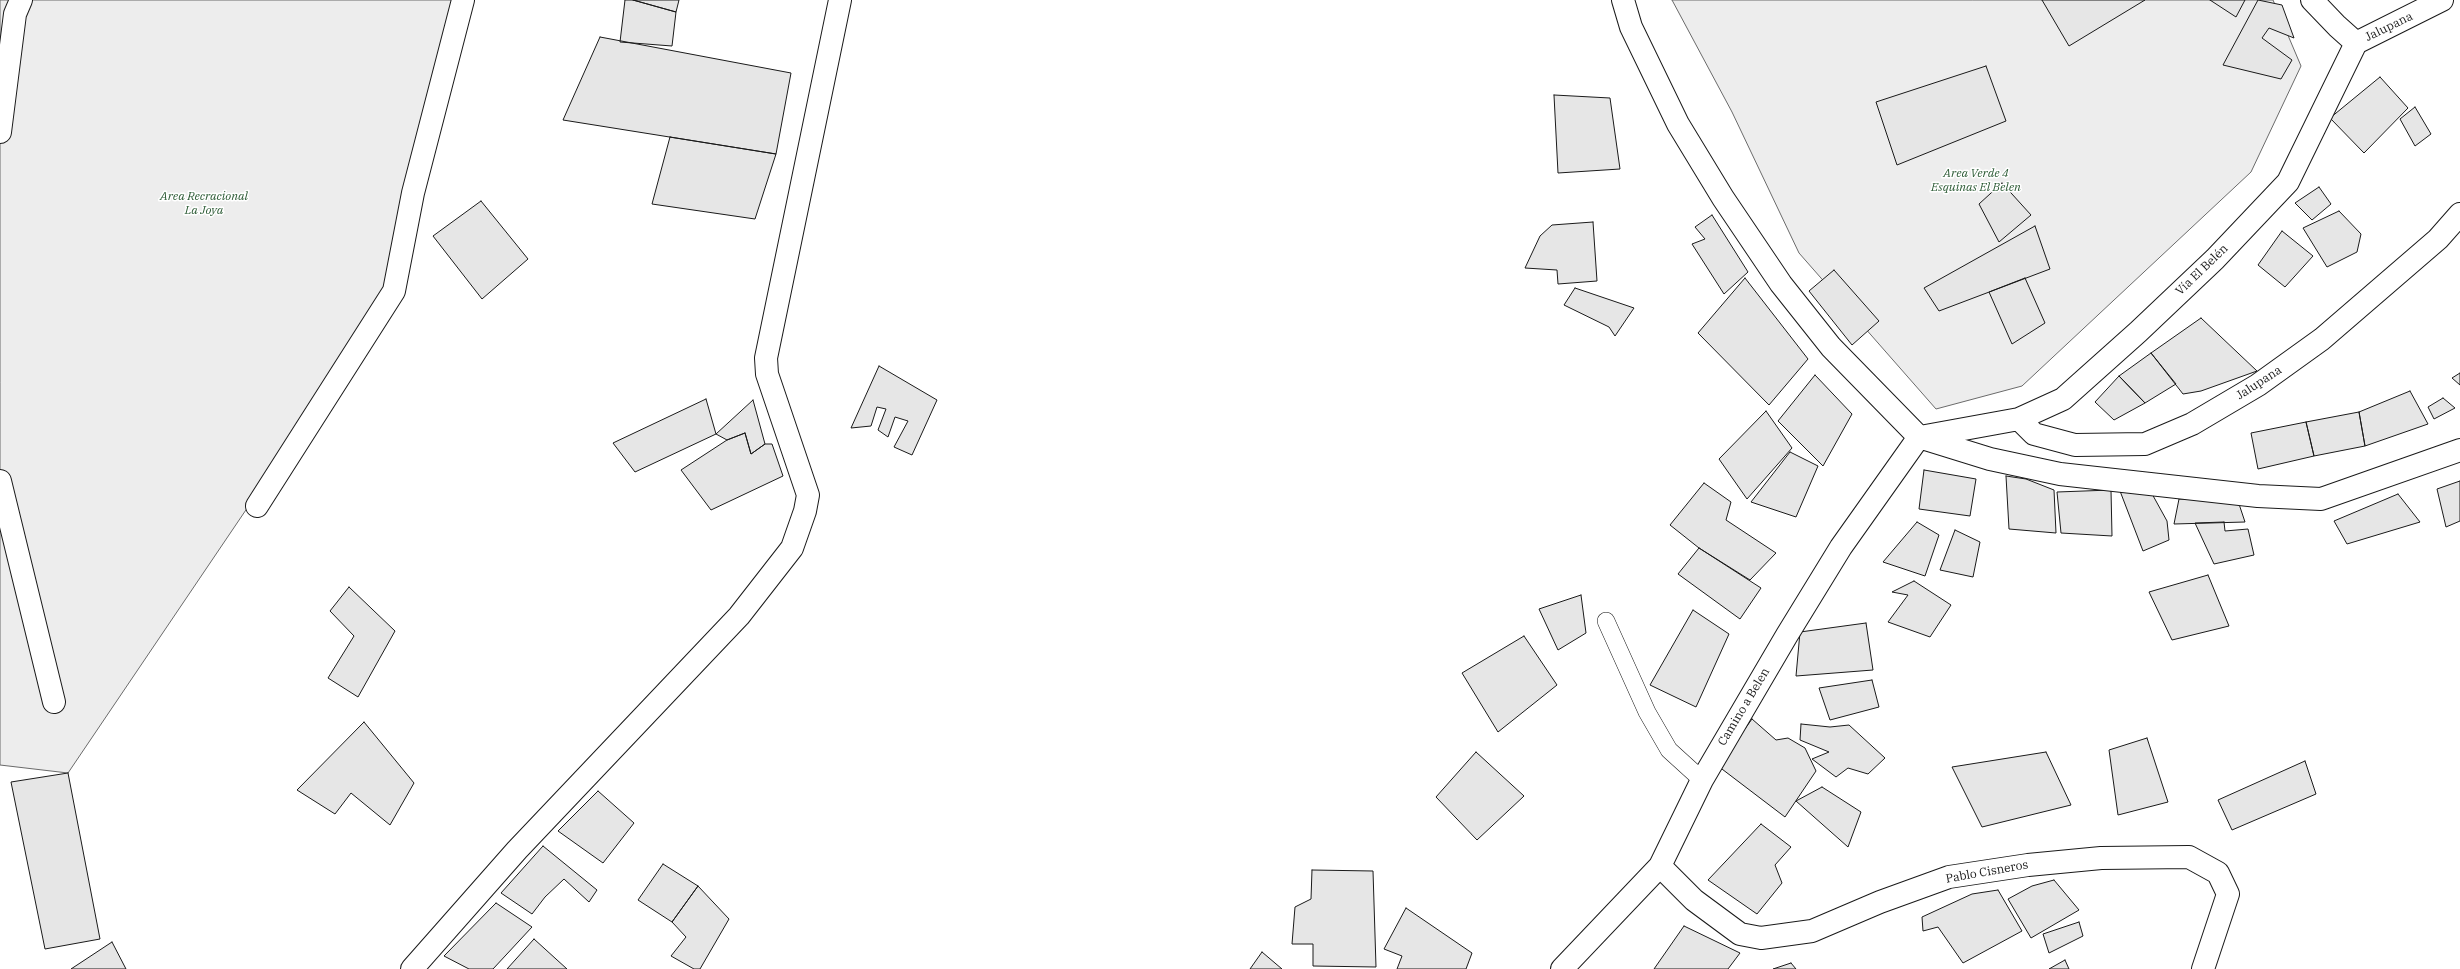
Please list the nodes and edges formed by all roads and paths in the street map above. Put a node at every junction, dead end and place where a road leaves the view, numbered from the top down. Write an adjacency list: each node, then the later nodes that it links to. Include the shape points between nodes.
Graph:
1 (463, 0): 14 (street, via 413,193 394,291)
2 (840, 0): 19 (street, via 766,358 767,374 808,495 792,548 739,616 517,850)
3 (1623, 0): 11 (street, via 1631,27 1678,124 1723,198 1781,284 1831,347)
4 (2312, 0): 7 (street)
5 (2442, 0): 7 (street, Jalupana)
6 (12, 11): 8 (street)
7 (2356, 43): 10 (street, Vía El Belén, via 2288,182 2215,259 2063,399)
8 (0, 132)
9 (2460, 214): 10 (street, Jalupana, via 2438,239 2322,339 2258,385 2192,424 2145,444 2075,445 2034,434)
10 (2019, 419): 11 (street, Vía El Belén)
11 (1919, 437): 12 (street, via 1990,459 2060,474 2258,496 2321,499); 17 (street, Camino a Belen, via 1841,547)
12 (2460, 450)
13 (0, 481): 16 (street)
14 (256, 506)
15 (1606, 621): 17 (lane, via 1647,712 1669,750)
16 (54, 702)
17 (1702, 780): 18 (street, Camino a Belen)
18 (1660, 866): 20 (street, Camino a Belen); 21 (street, Pablo Cisneros, via 1694,900 1740,934 1761,938 1812,931 1880,902 1949,877 2028,865 2086,860 2189,857 2218,873 2228,894)
19 (412, 969)
20 (1562, 969)
21 (2203, 969)

